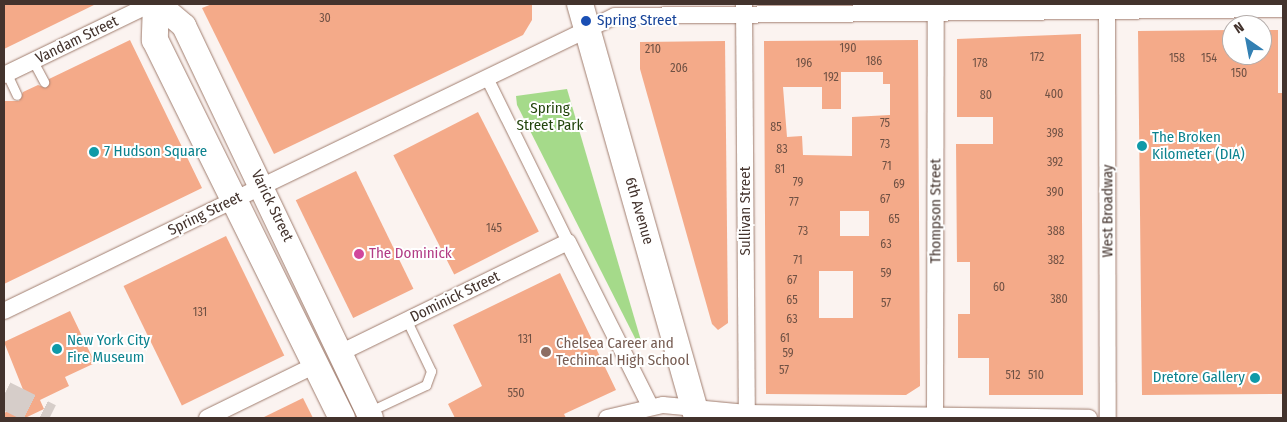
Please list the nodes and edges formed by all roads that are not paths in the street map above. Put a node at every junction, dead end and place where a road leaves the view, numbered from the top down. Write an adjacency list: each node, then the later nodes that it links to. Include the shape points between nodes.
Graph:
1 (151, 4): 9 (street, Vandam Street)
2 (157, 4): 14 (main road, Varick Street, via 184,26); 15 (main road, Varick Street, via 155,40)
3 (580, 4): 8 (main road, 6th Avenue)
4 (1107, 8): 6 (street, Spring Street); 7 (street, Spring Street); 30 (street, West Broadway)
5 (744, 9): 6 (street, Spring Street); 8 (street, Spring Street, via 615,16); 24 (street, Sullivan Street)
6 (936, 9): 25 (street, Thompson Street)
7 (1283, 9)
8 (587, 29): 11 (street, Spring Street); 22 (main road, 6th Avenue)
9 (33, 61): 10 (street, Vandam Street); 12 (lane)
10 (5, 75): 13 (lane)
11 (487, 78): 14 (street, Spring Street); 16 (street)
12 (44, 82)
13 (17, 95)
14 (263, 186): 15 (street, Spring Street); 19 (main road, Varick Street)
15 (234, 199): 17 (street, Spring Street); 20 (main road, Varick Street)
16 (568, 242): 18 (street, Dominick Street); 21 (street)
17 (4, 311)
18 (407, 320): 19 (street, Dominick Street); 23 (lane, via 431,371 426,385)
19 (342, 352): 23 (main road, Varick Street)
20 (315, 365): 26 (street); 27 (main road, Varick Street)
21 (650, 406): 22 (street); 28 (street)
22 (696, 413): 24 (street)
23 (370, 415)
24 (747, 415): 25 (street)
25 (935, 416): 29 (street)
26 (207, 418)
27 (342, 418)
28 (607, 418)
29 (1089, 418)
30 (1108, 418)

